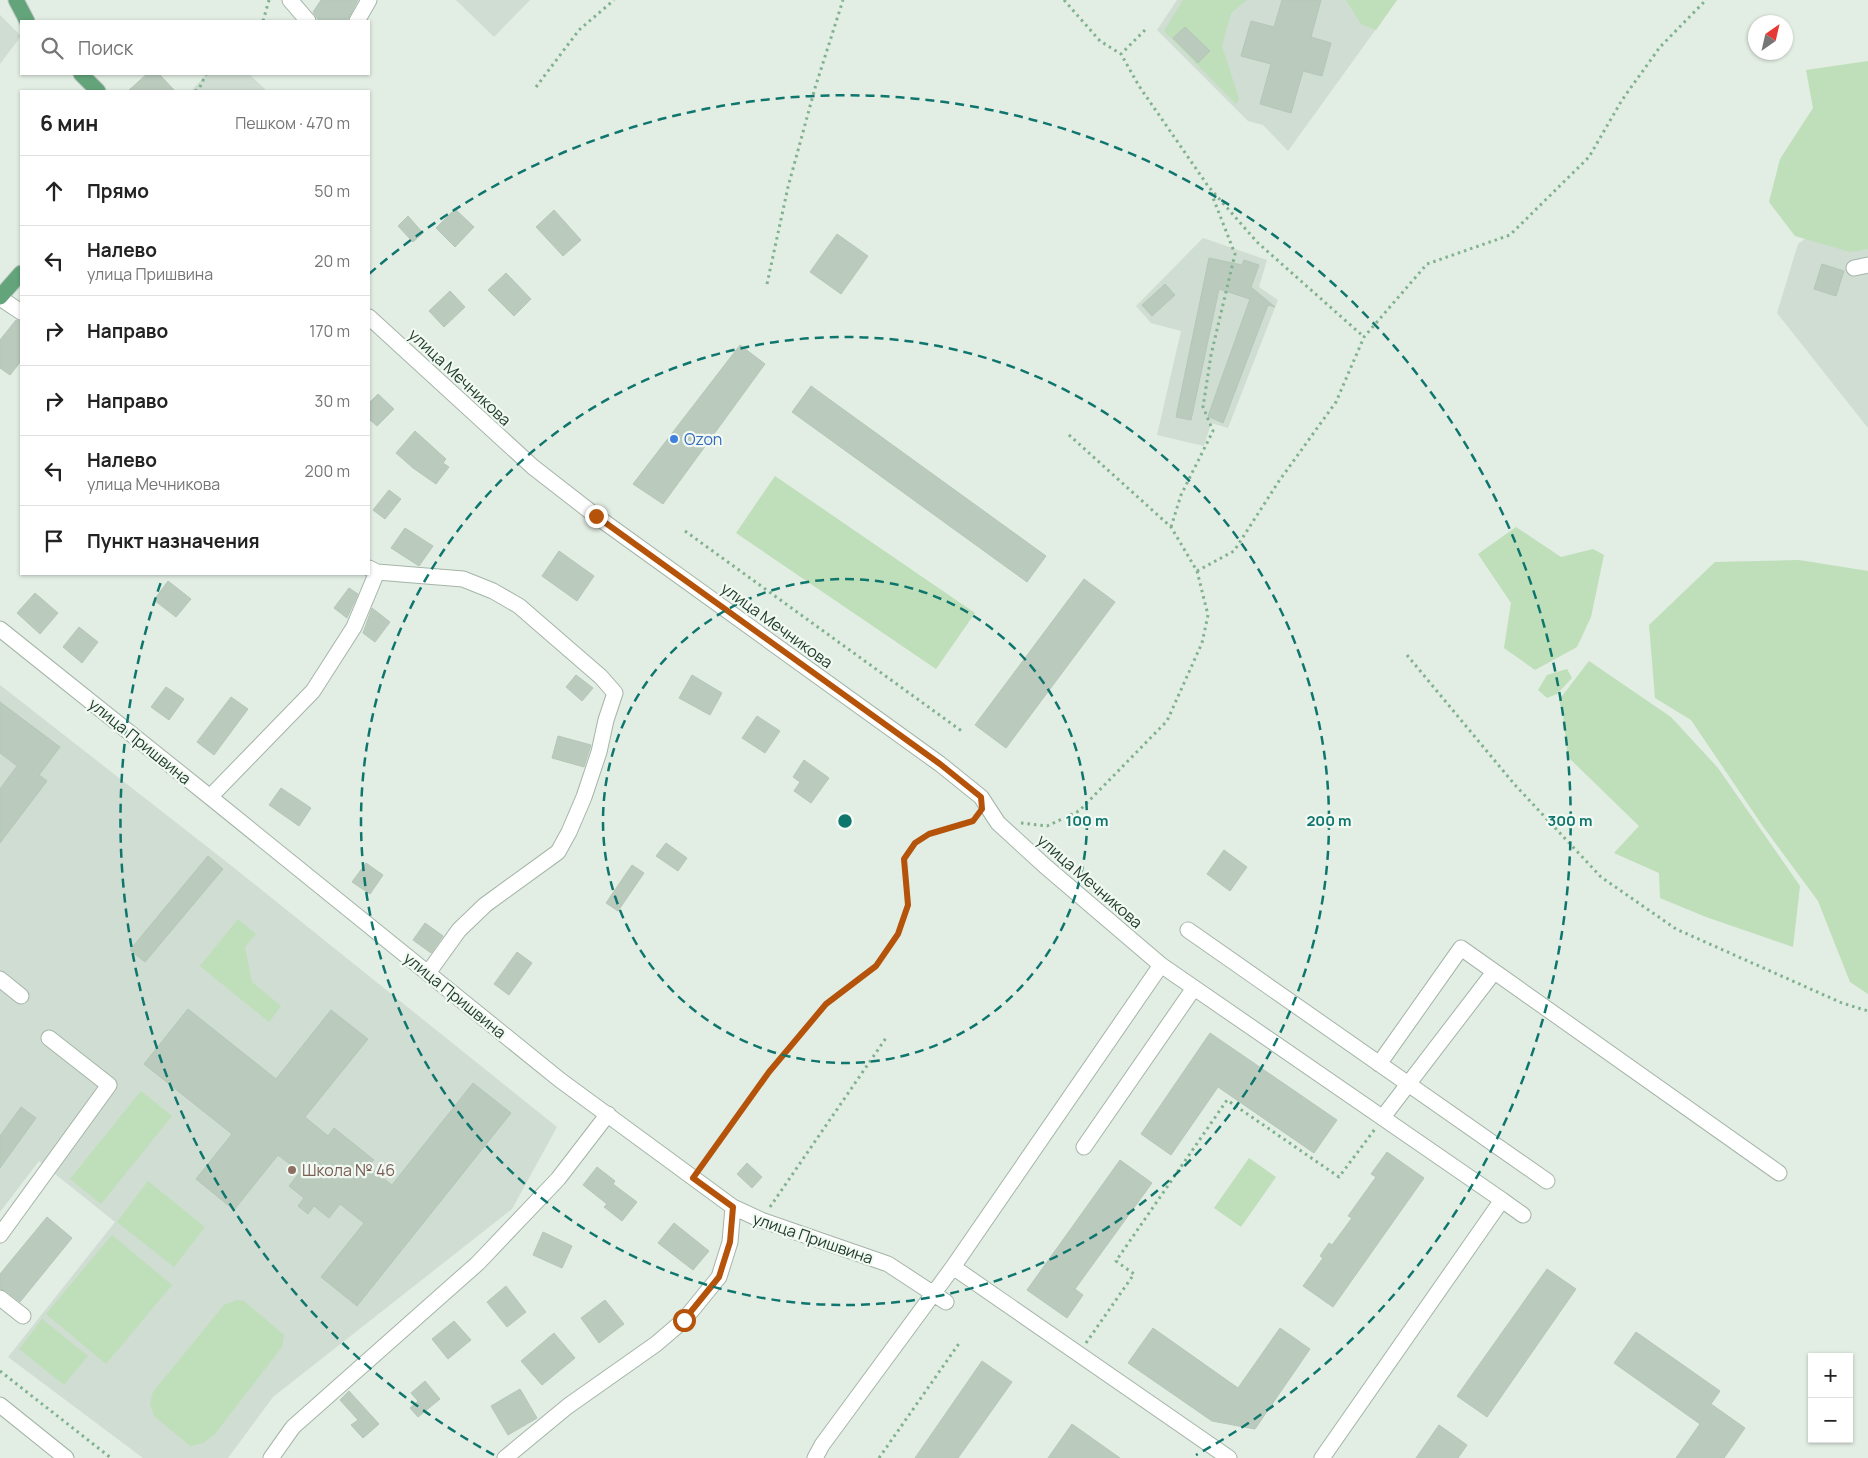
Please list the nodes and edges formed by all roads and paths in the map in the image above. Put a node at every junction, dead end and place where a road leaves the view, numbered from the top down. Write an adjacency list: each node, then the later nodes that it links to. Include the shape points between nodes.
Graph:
1 (15, 0): 9 (main road)
2 (269, 0): 10 (path)
3 (290, 0): 11 (street)
4 (369, 0): 12 (street)
5 (614, 0): 17 (path, via 579,30)
6 (843, 0): 22 (path, via 790,178)
7 (1064, 0): 14 (path, via 1100,41)
8 (1706, 0): 26 (path, via 1660,47 1622,100 1589,157 1510,235 1427,264)
9 (26, 20)
10 (263, 20)
11 (307, 20)
12 (358, 20)
13 (1145, 30): 14 (path)
14 (1121, 54): 20 (path, via 1139,86)
15 (82, 75): 18 (main road)
16 (206, 75): 19 (path)
17 (536, 87)
18 (97, 90)
19 (197, 90)
20 (1208, 186): 26 (path, via 1256,242); 28 (path, via 1236,254 1211,355 1203,407 1213,431 1181,495)
21 (20, 274): 23 (main road)
22 (767, 284)
23 (0, 298): 24 (street)
24 (20, 311)
25 (370, 318): 36 (street, улица Мечникова, via 533,467)
26 (1364, 337): 31 (path, via 1336,402 1234,551)
27 (1068, 434): 28 (path)
28 (1171, 527): 31 (path)
29 (685, 532): 34 (path)
30 (373, 570): 35 (street, via 354,627 313,691); 41 (street, via 463,579 493,591 519,606 601,677 615,694 584,798 558,852 484,905 459,930)
31 (1197, 571): 37 (path, via 1208,615 1202,643 1167,721 1079,811 1046,826)
32 (0, 629): 35 (street, улица Пришвина)
33 (1407, 655): 45 (path, via 1515,785 1602,877 1676,929 1842,1003)
34 (963, 732)
35 (210, 797): 41 (street, улица Пришвина)
36 (981, 797): 39 (street, улица Мечникова, via 998,823); 54 (path, via 982,809 973,821 929,834 915,843 904,859 908,905 898,934 876,966 826,1004 775,1064)
37 (1016, 820)
38 (1188, 930): 48 (street)
39 (1161, 965): 43 (street, улица Мечникова); 61 (street)
40 (1494, 972): 48 (street, via 1461,948); 49 (street); 53 (street)
41 (428, 973): 50 (street, улица Пришвина, via 560,1080)
42 (0, 979): 44 (street)
43 (1194, 988): 51 (street, улица Мечникова); 52 (street)
44 (21, 996)
45 (1868, 1010)
46 (50, 1038): 60 (street, via 109,1085)
47 (886, 1038): 59 (path)
48 (1379, 1064): 49 (street)
49 (1408, 1084): 51 (street); 55 (street)
50 (608, 1114): 54 (street, улица Пришвина); 72 (street, via 558,1179 478,1263 293,1427)
51 (1383, 1117): 56 (street, улица Мечникова); 67 (path, via 1339,1177 1227,1100 1116,1261 1134,1274)
52 (1084, 1147)
53 (1779, 1173)
54 (693, 1178): 57 (street, улица Пришвина)
55 (1547, 1181)
56 (1502, 1200): 58 (street, улица Мечникова); 77 (street)
57 (733, 1207): 59 (street, улица Пришвина); 73 (street, via 730,1242 719,1277 684,1320 656,1344 568,1406)
58 (1524, 1215)
59 (761, 1220): 62 (street, улица Пришвина, via 888,1264)
60 (0, 1234)
61 (953, 1267): 62 (street); 67 (street)
62 (934, 1293): 64 (street, улица Пришвина); 74 (street)
63 (0, 1298): 65 (street)
64 (946, 1302)
65 (23, 1316)
66 (960, 1342): 75 (path)
67 (1079, 1354): 76 (street)
68 (0, 1371): 71 (path)
69 (0, 1406): 70 (street)
70 (66, 1458)
71 (111, 1458)
72 (271, 1458)
73 (505, 1458)
74 (815, 1458)
75 (879, 1458)
76 (1229, 1458)
77 (1322, 1458)

